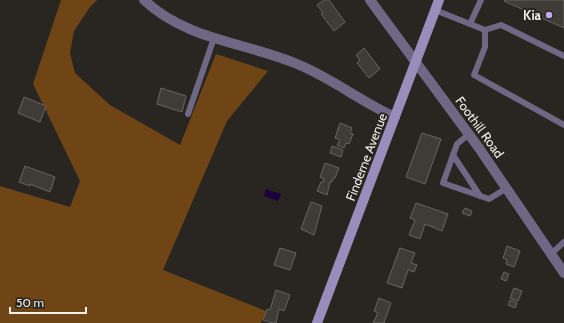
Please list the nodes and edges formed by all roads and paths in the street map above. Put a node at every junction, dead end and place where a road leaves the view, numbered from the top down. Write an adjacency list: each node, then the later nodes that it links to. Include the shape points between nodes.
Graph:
1 (144, 0): 8 (street, via 182,27)
2 (370, 0): 10 (street, Foothill Road)
3 (439, 0): 5 (main road, Finderne Avenue)
4 (481, 0): 6 (lane)
5 (435, 10): 6 (lane); 10 (main road, Finderne Avenue)
6 (470, 24): 7 (lane)
7 (485, 30): 9 (lane, via 501,26); 13 (lane, via 485,47 474,75)
8 (214, 38): 11 (lane); 12 (street, via 295,63)
9 (564, 56)
10 (416, 62): 12 (main road, Finderne Avenue); 14 (street, Foothill Road)
11 (188, 114)
12 (395, 117): 21 (main road, Finderne Avenue)
13 (564, 125)
14 (469, 134): 15 (lane, via 457,144); 16 (street, Foothill Road)
15 (453, 155): 17 (lane); 17 (lane, via 443,183)
16 (507, 188): 17 (lane, via 489,199); 19 (street, Foothill Road)
17 (480, 196)
18 (564, 242): 19 (lane)
19 (551, 254): 20 (street, Foothill Road)
20 (564, 273)
21 (317, 323)

